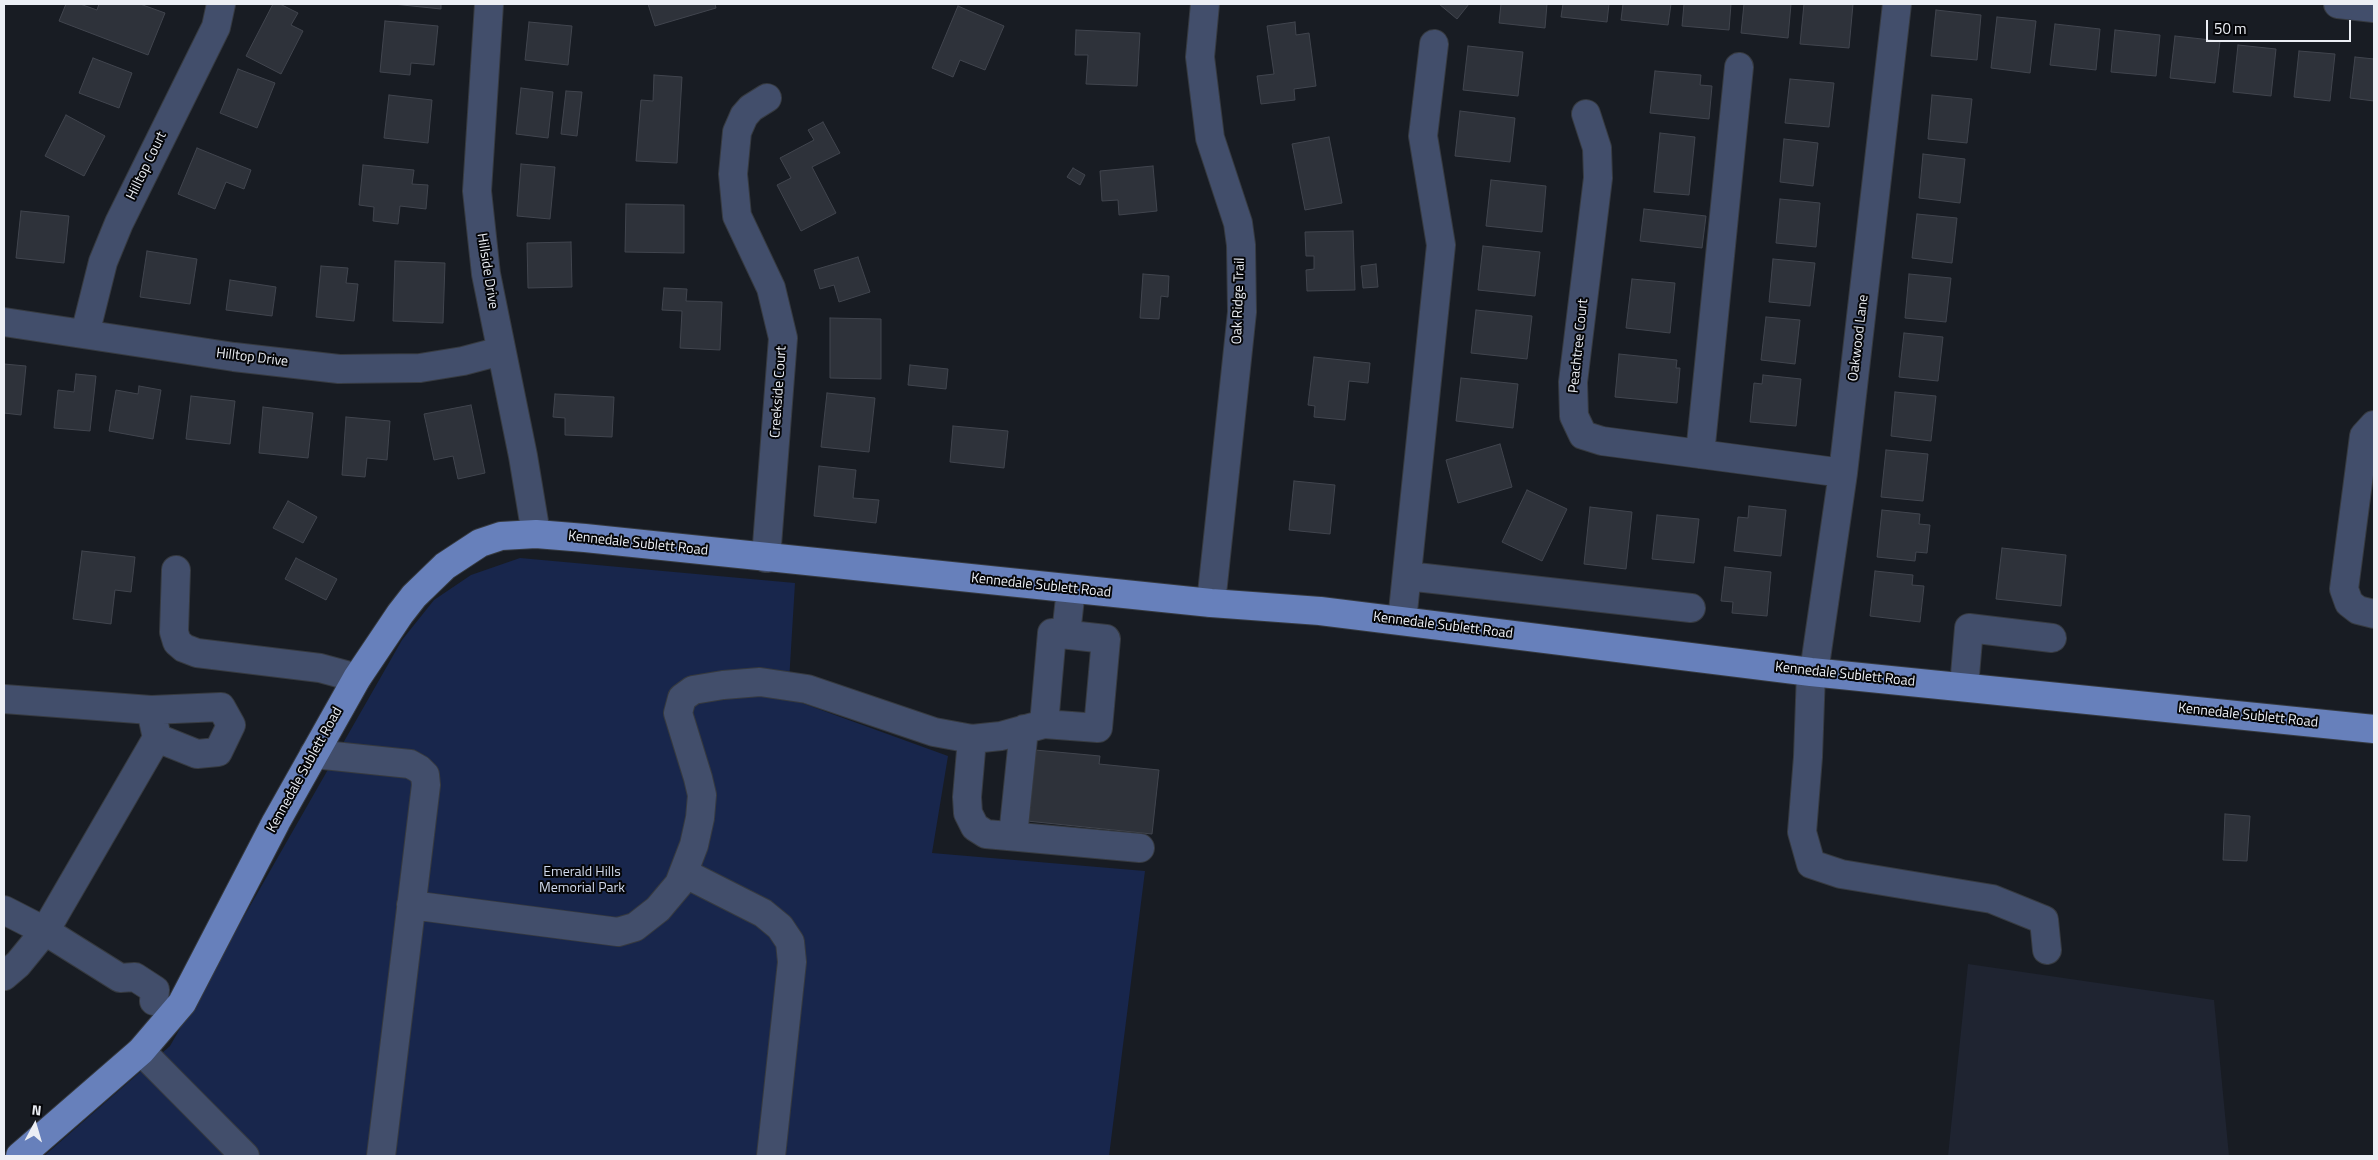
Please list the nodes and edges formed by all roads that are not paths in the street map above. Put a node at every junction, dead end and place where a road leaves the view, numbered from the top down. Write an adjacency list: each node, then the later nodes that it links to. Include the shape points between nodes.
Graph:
1 (221, 4): 12 (street, Hilltop Court, via 216,27 106,254)
2 (489, 4): 13 (street, Hillside Drive, via 477,192 486,274)
3 (1205, 4): 22 (street, Oak Ridge Trail, via 1200,57 1210,138 1238,223 1242,312)
4 (1897, 4): 16 (street, Oakwood Lane)
5 (2338, 4): 6 (street)
6 (2374, 8)
7 (1434, 44): 20 (street, via 1423,136 1441,245)
8 (1739, 67): 15 (street)
9 (767, 98): 18 (street, Creekside Court, via 744,116 737,132 733,174 737,216 771,288 783,338)
10 (1586, 114): 15 (street, Peachtree Court, via 1597,148 1598,178 1573,382 1574,416 1582,435 1602,441)
11 (4, 322): 12 (street, Hilltop Drive)
12 (85, 334): 13 (street, Hilltop Drive, via 234,357 339,368 420,368)
13 (502, 351): 17 (street, Hillside Drive)
14 (2374, 425): 24 (street, via 2364,436 2344,589 2349,603 2358,610)
15 (1700, 454): 16 (street, Peachtree Court)
16 (1843, 473): 28 (street, Oakwood Lane)
17 (536, 534): 18 (main road, Kennedale Sublett Road); 29 (main road, Kennedale Sublett Road, via 501,536 480,543 445,566 414,596)
18 (766, 558): 21 (main road, Kennedale Sublett Road)
19 (176, 570): 29 (street, via 174,632 177,642 184,648 198,653 320,668)
20 (1407, 576): 23 (street); 25 (street)
21 (1071, 589): 22 (main road, Kennedale Sublett Road); 26 (street)
22 (1212, 603): 25 (main road, Kennedale Sublett Road)
23 (1691, 608)
24 (2374, 614)
25 (1402, 621): 28 (main road, Kennedale Sublett Road)
26 (1066, 634): 33 (street, via 1052,633); 33 (street, via 1106,639 1098,728)
27 (2052, 638): 30 (street, via 1969,628)
28 (1813, 672): 30 (main road, Kennedale Sublett Road); 44 (street, Oakwood Lane, via 1802,832 1811,864 1841,874 1992,899 2044,920)
29 (357, 678): 37 (main road, Kennedale Sublett Road)
30 (1964, 687): 34 (main road, Kennedale Sublett Road)
31 (4, 699): 32 (street)
32 (151, 710): 35 (street); 35 (street, via 221,707 231,725 218,752 197,754)
33 (1034, 727): 36 (street, via 1002,736); 38 (street)
34 (2374, 729)
35 (157, 738): 43 (street)
36 (972, 739): 38 (street, via 968,813 975,826 986,834); 40 (street, via 934,732 807,689 760,682 694,690 682,698 678,713 702,795 696,836)
37 (314, 754): 41 (street, via 410,764 425,774); 46 (main road, Kennedale Sublett Road, via 182,1003)
38 (1013, 836): 39 (street)
39 (1140, 848)
40 (684, 873): 41 (street, via 658,909 635,926 618,932); 51 (street, via 763,914 780,926 790,942 792,962)
41 (411, 905): 50 (street)
42 (4, 910): 43 (street)
43 (45, 931): 45 (street); 46 (street, via 120,978 135,977 155,990)
44 (2047, 950)
45 (4, 976)
46 (163, 1008): 47 (main road, Kennedale Sublett Road)
47 (141, 1051): 48 (main road, Kennedale Sublett Road); 49 (street)
48 (20, 1156)
49 (245, 1156)
50 (381, 1156)
51 (771, 1156)

